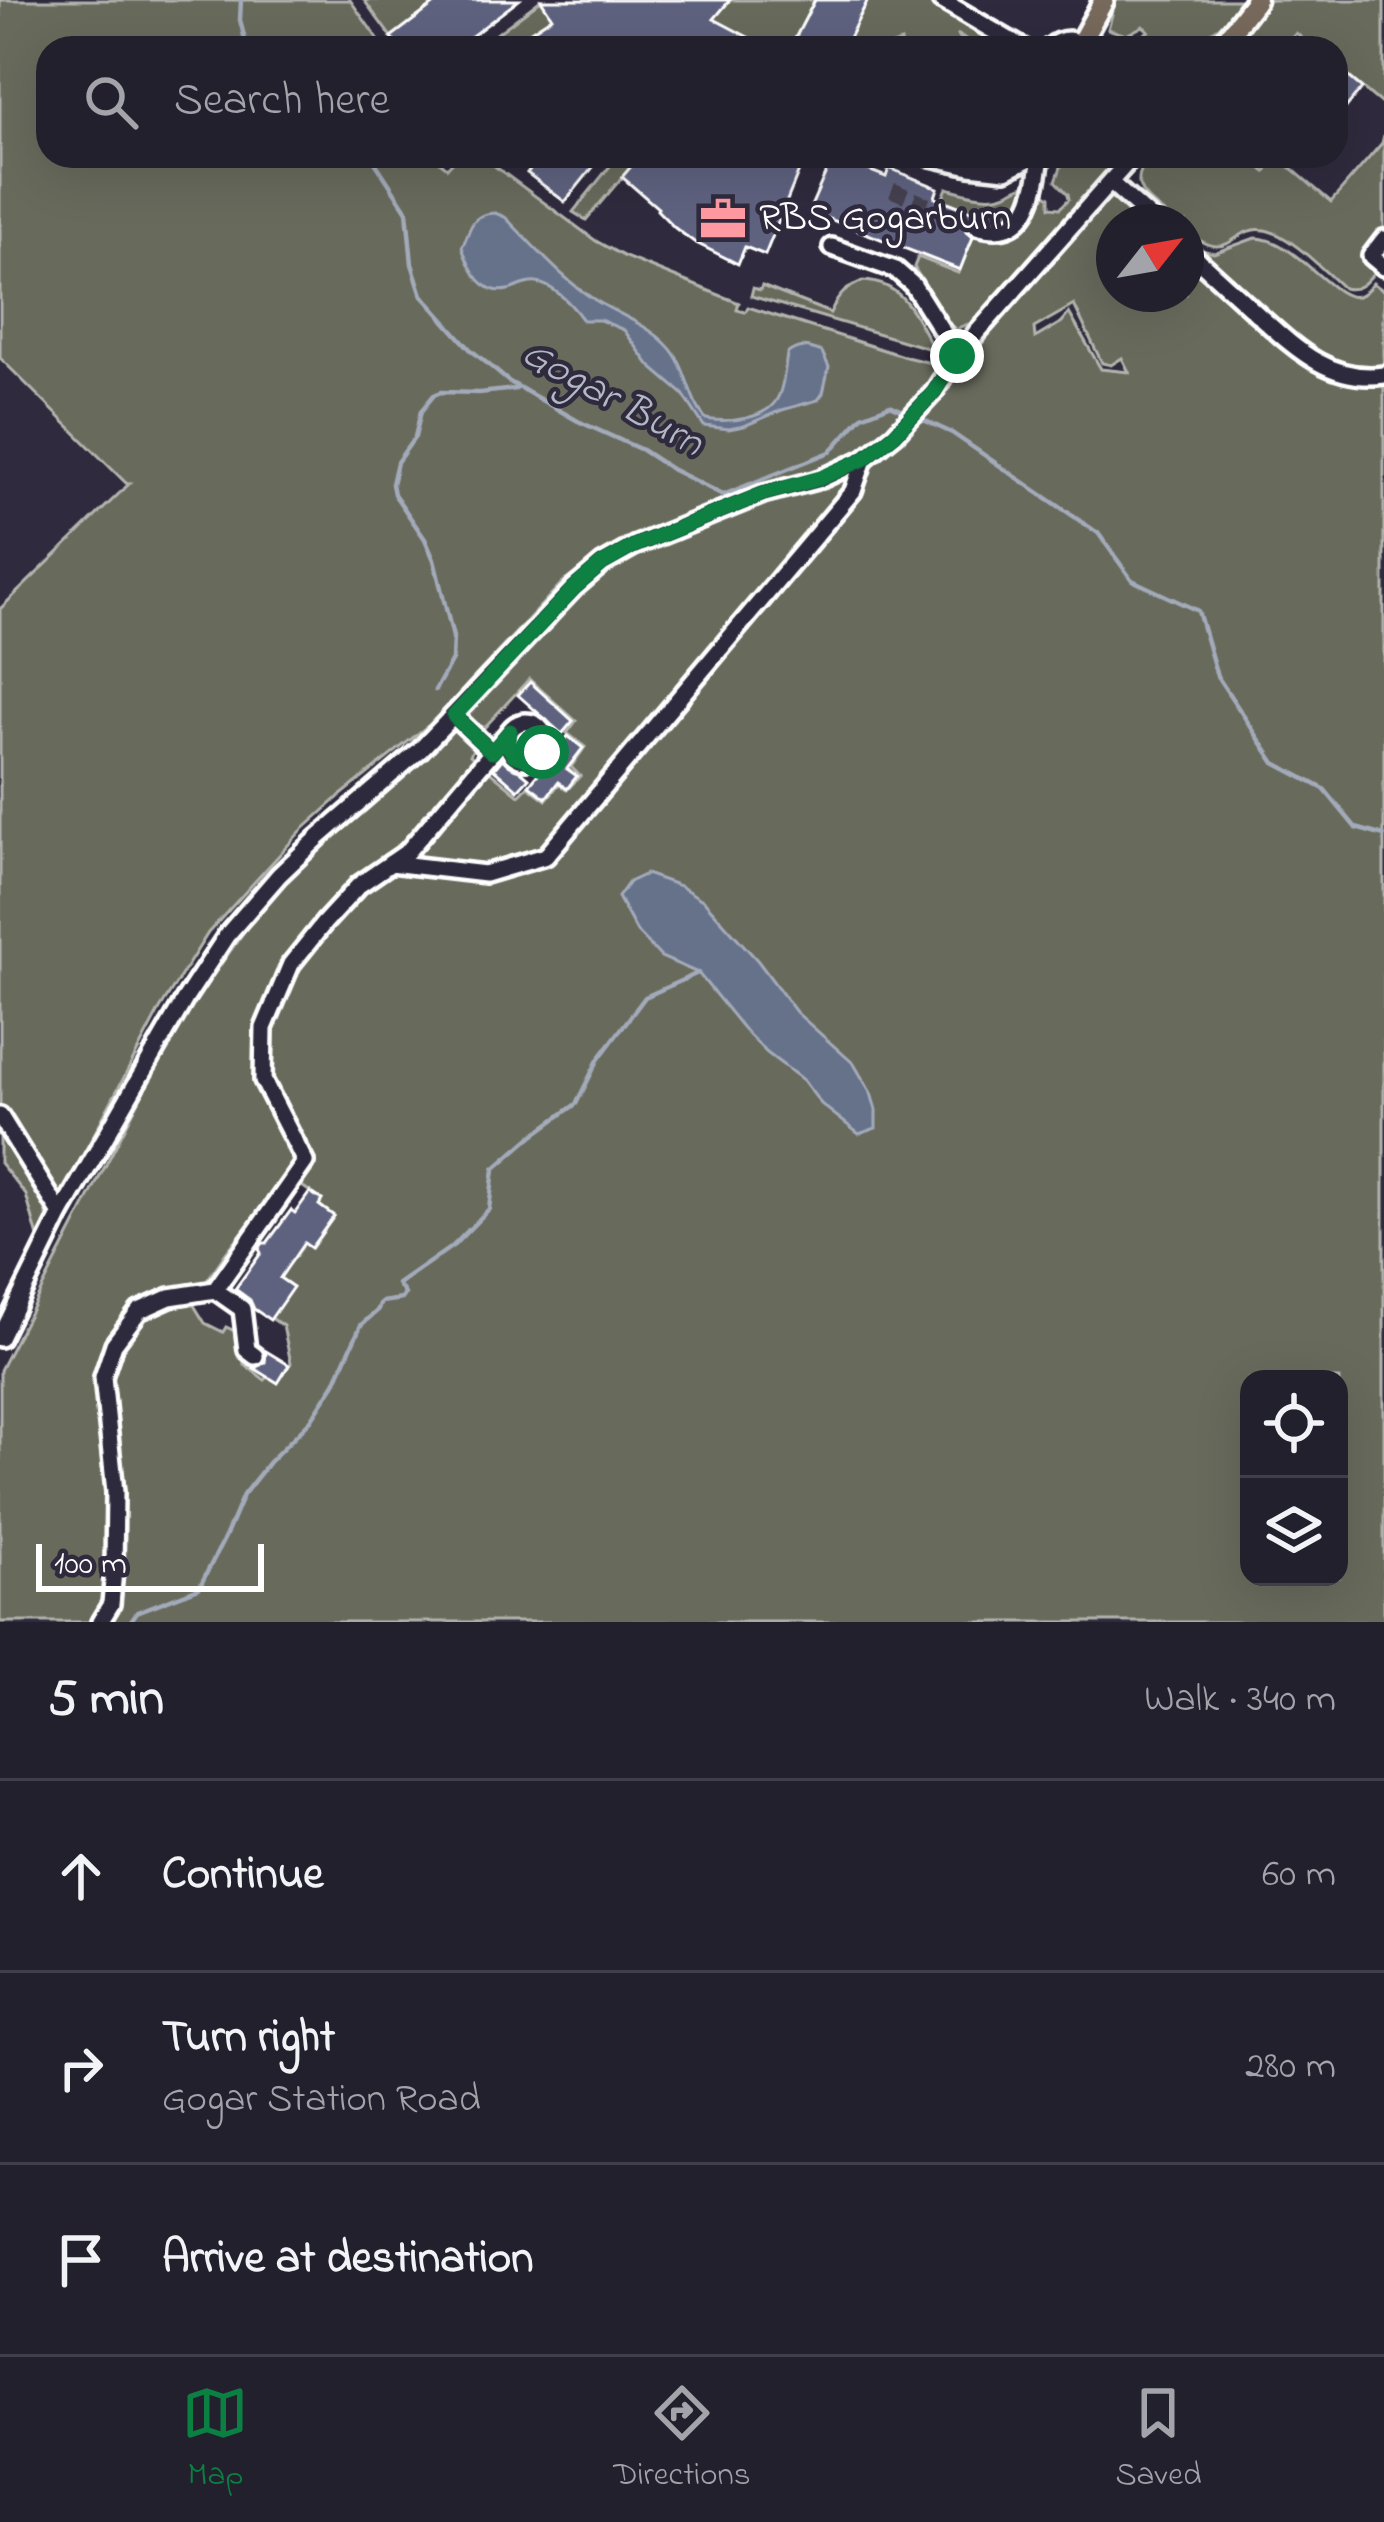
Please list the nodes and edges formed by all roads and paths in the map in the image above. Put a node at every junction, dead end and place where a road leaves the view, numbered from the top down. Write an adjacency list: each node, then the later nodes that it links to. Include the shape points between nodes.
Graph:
1 (941, 0): 5 (street)
2 (972, 0): 5 (street)
3 (1104, 0): 7 (main road)
4 (1256, 0): 8 (main road)
5 (969, 18): 6 (street)
6 (1001, 36)
7 (1089, 36)
8 (1228, 36)
9 (1038, 168): 13 (street, via 1024,214 1000,229)
10 (1123, 168): 11 (street)
11 (1111, 183): 12 (street); 18 (street)
12 (1135, 204)
13 (976, 226)
14 (1384, 239): 17 (street, via 1371,256)
15 (832, 248): 18 (street, via 896,270)
16 (1204, 266): 19 (street, via 1305,356 1336,372)
17 (1384, 266)
18 (957, 356): 20 (street, via 934,392)
19 (1384, 375)
20 (864, 459): 21 (street, via 602,564); 24 (street, via 853,491 546,856 485,874)
21 (454, 716): 23 (street); 26 (street, via 279,875 227,935)
22 (510, 731): 23 (street)
23 (492, 752): 24 (street)
24 (391, 863): 27 (street, via 359,885 291,964 264,1028 263,1080 305,1162)
25 (0, 1116): 26 (street)
26 (61, 1214): 28 (street)
27 (215, 1290): 29 (street, via 242,1309); 30 (street, via 139,1311 114,1344 103,1377 115,1570)
28 (0, 1338)
29 (255, 1356)
30 (100, 1622)

